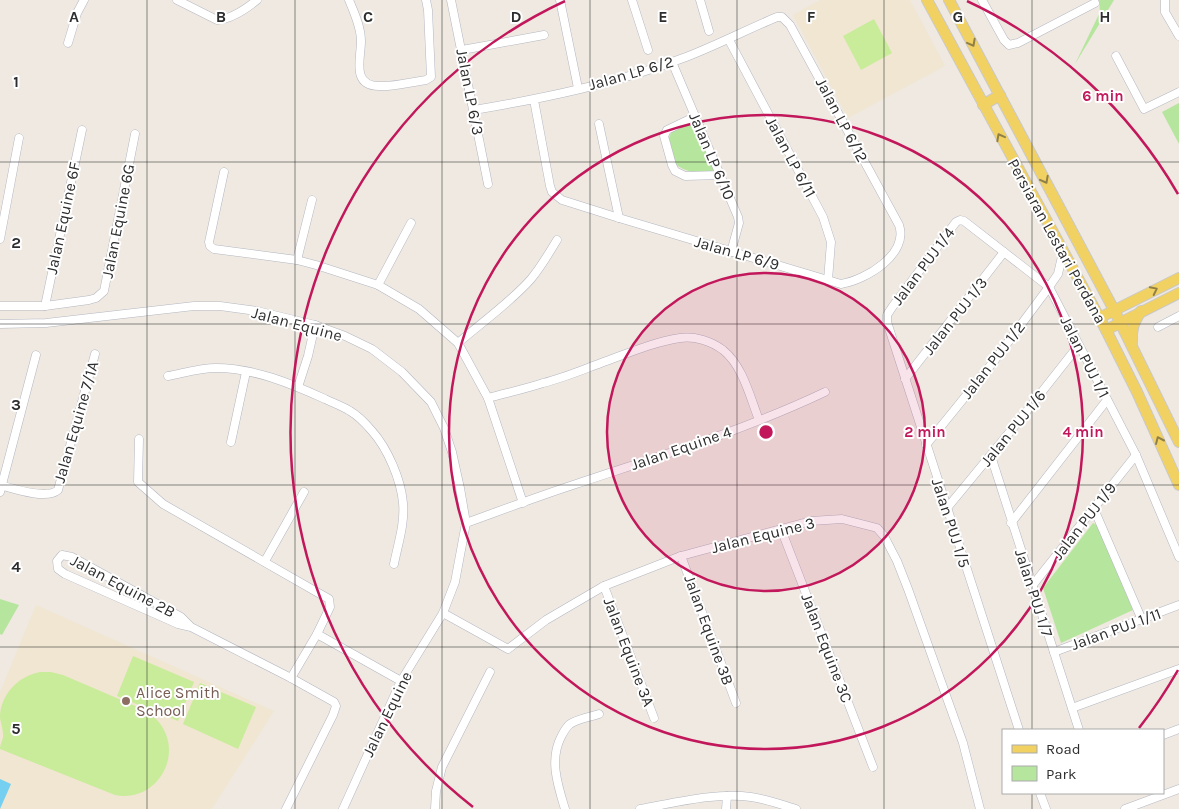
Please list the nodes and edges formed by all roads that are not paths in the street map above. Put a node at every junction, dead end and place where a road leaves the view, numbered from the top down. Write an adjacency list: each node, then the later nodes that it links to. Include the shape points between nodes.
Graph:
1 (84, 0): 20 (street)
2 (177, 0): 3 (street, via 218,20 225,20)
3 (258, 0)
4 (348, 0): 5 (street, via 361,40 358,70 363,79 379,86 431,77)
5 (426, 0)
6 (451, 0): 21 (street, Jalan LP 6/3)
7 (560, 0): 25 (street)
8 (632, 0): 22 (street)
9 (700, 0): 16 (street)
10 (927, 0): 29 (main road, Persiaran Lestari Perdana)
11 (949, 0): 27 (main road, Persiaran Lestari Perdana, one-way to 27)
12 (982, 0): 14 (street, via 1009,45)
13 (1164, 1): 18 (street, via 1165,12)
14 (1095, 3)
15 (782, 17): 19 (street, Jalan LP 6/2, via 777,16); 43 (street, Jalan LP 6/12, via 790,25)
16 (709, 31)
17 (544, 35): 21 (street)
18 (1179, 36)
19 (729, 40): 24 (street, Jalan LP 6/2); 53 (street, Jalan LP 6/11, via 823,217 831,242)
20 (68, 43)
21 (462, 50): 30 (street, Jalan LP 6/3)
22 (648, 50)
23 (1116, 56): 26 (street, via 1144,109)
24 (672, 62): 25 (street, Jalan LP 6/2); 31 (street, Jalan LP 6/10)
25 (578, 88): 28 (street, Jalan LP 6/2)
26 (1179, 92)
27 (1000, 95): 29 (main road); 56 (main road, Persiaran Lestari Perdana, one-way to 56)
28 (534, 100): 30 (street, Jalan LP 6/2); 40 (street, Jalan LP 6/9, via 552,192 562,200)
29 (983, 105): 48 (main road, Persiaran Lestari Perdana, one-way to 29)
30 (474, 110): 38 (street, Jalan LP 6/3)
31 (694, 117): 37 (street, Jalan LP 6/10); 37 (street, via 667,130 664,136 672,165 675,171 685,176)
32 (599, 124): 40 (street)
33 (82, 130): 60 (street, Jalan Equine 6F)
34 (135, 134): 60 (street, Jalan Equine 6G, via 104,291 89,300)
35 (20, 138): 44 (street)
36 (224, 172): 49 (street, via 210,246)
37 (720, 174): 46 (street, Jalan LP 6/10, via 739,223)
38 (488, 184)
39 (312, 200): 49 (street)
40 (618, 218): 46 (street, Jalan LP 6/9)
41 (960, 220): 47 (street, Jalan PUJ 1/1); 63 (street, Jalan PUJ 1/4)
42 (411, 223): 54 (street)
43 (899, 225): 53 (street, Jalan LP 6/9, via 900,244 872,272 852,282 841,284)
44 (0, 239)
45 (557, 240): 71 (street, via 516,294)
46 (731, 252): 53 (street, Jalan LP 6/9)
47 (1004, 252): 55 (street, Jalan PUJ 1/1); 78 (street, Jalan PUJ 1/3)
48 (1063, 252): 50 (street, Jalan PUJ 1/2); 51 (main road, Persiaran Lestari Perdana)
49 (297, 260): 54 (street)
50 (1058, 274): 51 (street); 55 (street, Jalan PUJ 1/2)
51 (1075, 275): 65 (main road, Persiaran Lestari Perdana)
52 (1179, 278): 58 (main road, one-way to 52)
53 (828, 280)
54 (378, 285): 71 (street, via 419,309)
55 (1049, 287): 72 (street, Jalan PUJ 1/1); 87 (street, Jalan PUJ 1/2, via 994,362)
56 (1103, 290): 58 (main road); 61 (main road, Persiaran Lestari Perdana)
57 (1179, 293): 62 (main road)
58 (1130, 302): 61 (main road)
59 (0, 306): 60 (street, Jalan Equine 6G)
60 (45, 306)
61 (1114, 310): 65 (main road); 66 (main road, Persiaran Lestari Perdana)
62 (1142, 311): 66 (main road); 73 (main road, via 1131,332)
63 (887, 315): 78 (street, Jalan PUJ 1/5)
64 (1179, 316): 69 (street)
65 (1099, 318): 70 (main road, Persiaran Lestari Perdana)
66 (1120, 322): 70 (main road); 73 (main road, Persiaran Lestari Perdana)
67 (0, 324): 68 (street, Jalan Equine, via 46,323 194,306 220,306)
68 (315, 325): 79 (street); 96 (street, Jalan Equine, via 372,349 402,372 431,402 452,452)
69 (1158, 328)
70 (1106, 330): 90 (main road, Persiaran Lestari Perdana, one-way to 70)
71 (458, 343): 81 (street)
72 (1078, 346): 82 (street, Jalan PUJ 1/1); 89 (street, Jalan PUJ 1/6)
73 (1132, 348): 86 (main road, Persiaran Lestari Perdana)
74 (96, 354): 91 (street, Jalan Equine 7/1A, via 58,490 45,495)
75 (36, 355): 91 (street)
76 (246, 372): 77 (street, via 214,368); 79 (street); 85 (street)
77 (168, 376)
78 (905, 379): 87 (street, Jalan PUJ 1/5)
79 (298, 387): 102 (street, via 350,411 383,444 392,463 403,504)
80 (824, 392): 83 (street, Jalan Equine 4)
81 (488, 398): 83 (street, via 543,383 655,344 692,338 714,345 732,359); 93 (street)
82 (1106, 400): 88 (street, Jalan PUJ 1/1); 97 (street)
83 (759, 420): 93 (street, Jalan Equine 4)
84 (140, 439): 101 (street, via 138,482 143,487 163,504)
85 (231, 442)
86 (1179, 442)
87 (926, 445): 94 (street, Jalan PUJ 1/5)
88 (1136, 455): 95 (street, Jalan PUJ 1/9); 100 (street, Jalan PUJ 1/1)
89 (991, 456): 94 (street, Jalan PUJ 1/6); 97 (street, Jalan PUJ 1/7)
90 (1179, 485)
91 (1, 488)
92 (304, 492): 101 (street)
93 (523, 502): 96 (street, Jalan Equine 4)
94 (947, 508): 119 (street, Jalan PUJ 1/5)
95 (1094, 509): 104 (street, Jalan PUJ 1/9); 107 (street)
96 (466, 523): 106 (street, Jalan Equine, via 456,582)
97 (1011, 523): 104 (street, Jalan PUJ 1/7)
98 (781, 529): 99 (street, Jalan Equine 3); 123 (street, Jalan Equine 3C); 134 (street, Jalan Equine 3, via 811,521 842,519 877,528 884,536 905,582 962,743)
99 (681, 556): 103 (street, Jalan Equine 3); 115 (street, Jalan Equine 3B)
100 (1179, 557)
101 (265, 561): 109 (street, via 329,598 330,607)
102 (394, 564)
103 (604, 586): 106 (street, Jalan Equine 3, via 546,620 508,649); 118 (street, Jalan Equine 3A)
104 (1032, 586): 110 (street, Jalan PUJ 1/7)
105 (1179, 606): 107 (street, Jalan PUJ 1/11)
106 (443, 613): 114 (street, Jalan Equine)
107 (1142, 620): 110 (street, Jalan PUJ 1/11)
108 (191, 627): 108 (street, Jalan Equine 2B, via 65,574 58,569 57,561 62,556 72,557 181,617); 113 (street, Jalan Equine 2B)
109 (317, 634): 113 (street); 114 (street)
110 (1054, 652): 116 (street, Jalan PUJ 1/7)
111 (1179, 669): 116 (street)
112 (490, 672): 129 (street, via 442,767)
113 (291, 678): 127 (street, Jalan Equine 2B, via 336,706)
114 (401, 681): 128 (street, Jalan Equine)
115 (736, 703)
116 (1072, 708): 120 (street, Jalan PUJ 1/7)
117 (599, 714): 130 (street, via 572,723 558,743 554,766)
118 (654, 718)
119 (1019, 729)
120 (1079, 729)
121 (1179, 729): 122 (street)
122 (1164, 735)
123 (873, 767)
124 (1179, 789): 136 (street)
125 (1040, 794): 135 (street)
126 (727, 796): 131 (street); 132 (street); 133 (street, via 751,797)
127 (286, 809)
128 (343, 809)
129 (435, 809)
130 (565, 809)
131 (640, 809)
132 (726, 809)
133 (796, 809)
134 (980, 809)
135 (1046, 809)
136 (1125, 809)

